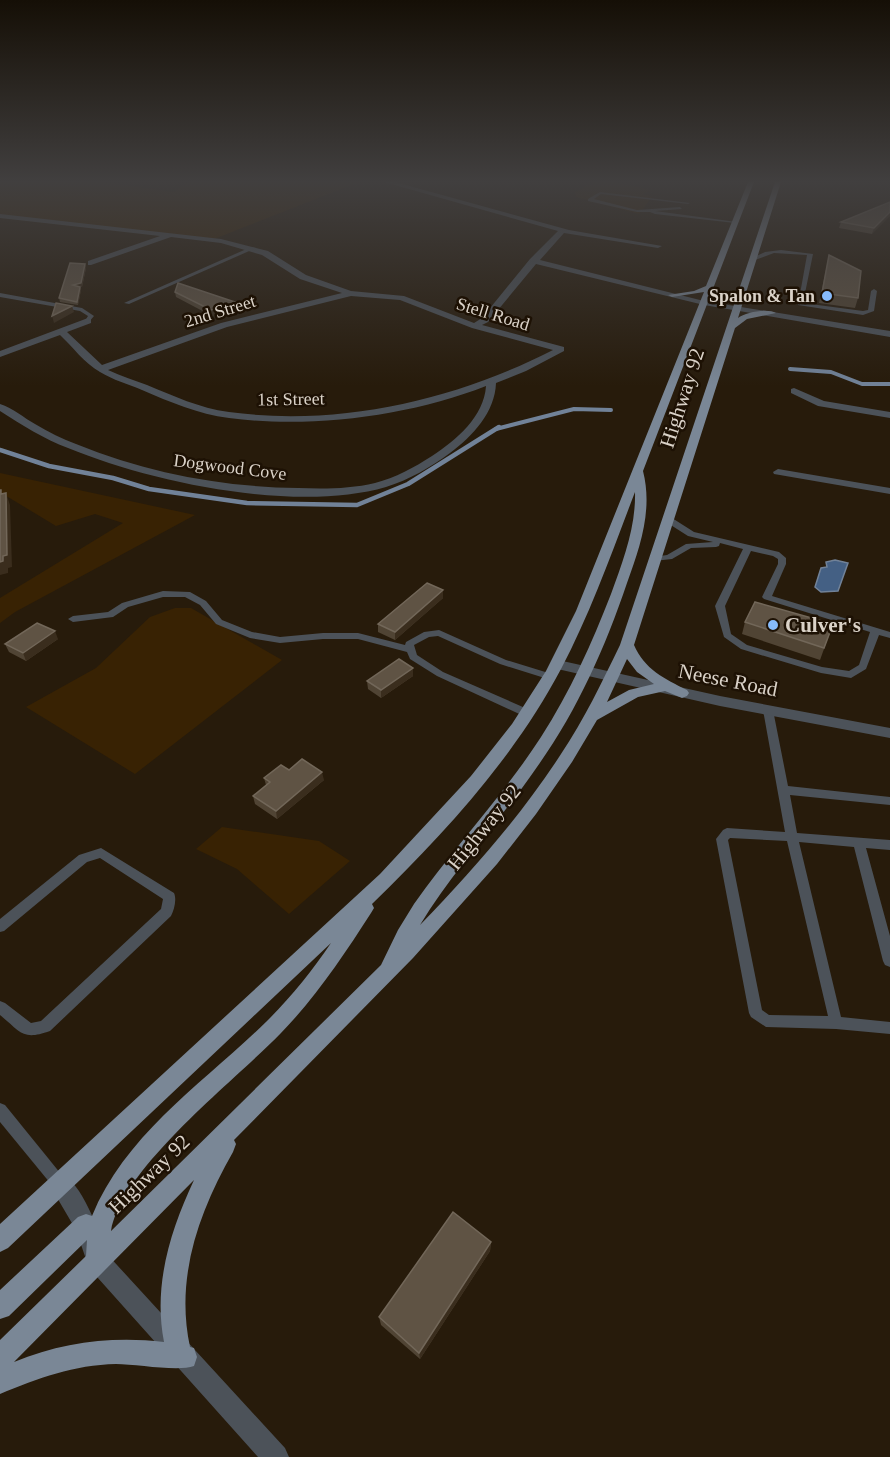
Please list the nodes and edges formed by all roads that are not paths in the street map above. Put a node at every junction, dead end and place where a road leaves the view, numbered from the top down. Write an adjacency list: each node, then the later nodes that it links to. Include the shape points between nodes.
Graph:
1 (128, 250): 10 (street)
2 (248, 250): 16 (lane)
3 (257, 250): 13 (street, Stell Road, via 303,277)
4 (544, 250): 9 (street)
5 (724, 250): 11 (main road, Highway 92)
6 (760, 250): 8 (main road, Highway 92)
7 (780, 251): 8 (lane); 12 (lane, via 810,254 800,304 863,313 871,311)
8 (753, 259): 18 (main road, Highway 92)
9 (533, 261): 15 (street); 21 (street, via 485,320)
10 (91, 263)
11 (710, 287): 15 (main road); 17 (main road, Highway 92)
12 (874, 291)
13 (350, 293): 21 (street, Stell Road, via 401,298); 27 (street, 2nd Street, via 224,325)
14 (0, 295): 20 (lane, via 82,310 91,316)
15 (672, 295): 17 (street)
16 (127, 303)
17 (704, 303): 18 (street); 32 (main road, Highway 92)
18 (738, 308): 19 (street); 22 (main road, Highway 92)
19 (771, 313): 22 (main road, via 745,317); 24 (street)
20 (88, 321): 23 (street)
21 (475, 326): 25 (street, Stell Road)
22 (732, 326): 35 (main road, Highway 92)
23 (62, 331): 26 (street); 27 (street, 1st Street)
24 (890, 334)
25 (561, 349): 28 (street, 1st Street)
26 (0, 354)
27 (101, 369): 28 (street, 1st Street, via 186,406 271,417 394,410)
28 (491, 381): 30 (street, Dogwood Cove, via 489,399 459,442 429,463 388,483 340,492 271,492 161,475 89,452)
29 (794, 391): 31 (street, via 821,404)
30 (0, 407)
31 (890, 415)
32 (638, 472): 44 (main road, Highway 92, via 583,611); 45 (main road, via 642,499 639,527)
33 (778, 472): 34 (street)
34 (890, 491)
35 (669, 520): 36 (lane, via 691,534); 38 (main road, Highway 92)
36 (724, 543): 37 (lane); 38 (lane, via 689,546)
37 (748, 547): 40 (lane, via 782,558 767,597); 40 (lane, via 720,606 727,635 744,647 851,675 863,667)
38 (657, 559): 42 (main road, Highway 92)
39 (73, 619): 43 (lane, via 110,615 125,605 163,594 187,594 203,603 219,622 250,635 280,640 358,636)
40 (875, 631): 41 (lane)
41 (890, 635)
42 (627, 645): 46 (main road, Highway 92); 48 (main road, via 641,669)
43 (411, 650): 44 (lane, via 409,644 427,634 439,633 503,662); 50 (lane, via 413,657 440,674)
44 (554, 671): 45 (street, Neese Road); 50 (main road, Highway 92)
45 (586, 672): 46 (street, Neese Road); 61 (main road, via 546,743 415,916)
46 (613, 678): 47 (street, Neese Road); 51 (main road, Highway 92)
47 (660, 688): 48 (street, Neese Road); 51 (main road, via 634,693)
48 (682, 693): 49 (street, Neese Road)
49 (768, 710): 52 (street, Neese Road); 53 (lane)
50 (528, 714): 58 (main road, Highway 92, via 455,809)
51 (593, 716): 61 (main road, Highway 92, via 560,771 514,834 476,880)
52 (890, 733)
53 (783, 790): 54 (lane); 55 (lane)
54 (890, 801)
55 (792, 837): 56 (lane); 63 (lane); 63 (lane, via 727,833 722,839 756,1013 766,1021)
56 (859, 842): 57 (lane); 60 (lane)
57 (890, 845)
58 (378, 888): 67 (main road, Highway 92); 70 (main road, via 351,931 293,1006 160,1135 130,1170 101,1222)
59 (0, 927): 62 (lane, via 83,858 101,853 170,897 166,912 45,1026 29,1030)
60 (890, 961)
61 (385, 974): 66 (main road, Highway 92)
62 (0, 1007)
63 (836, 1023): 64 (lane)
64 (890, 1028)
65 (0, 1110): 67 (lane)
66 (237, 1124): 70 (main road, Highway 92); 72 (main road, via 198,1195 174,1279 172,1312)
67 (60, 1184): 68 (street); 69 (main road, Highway 92)
68 (86, 1225): 70 (street); 71 (main road)
69 (0, 1240)
70 (97, 1260): 72 (street); 73 (main road, Highway 92)
71 (0, 1307)
72 (182, 1353): 74 (main road, via 100,1352 68,1357); 75 (street)
73 (0, 1358)
74 (0, 1381)
75 (276, 1457)

